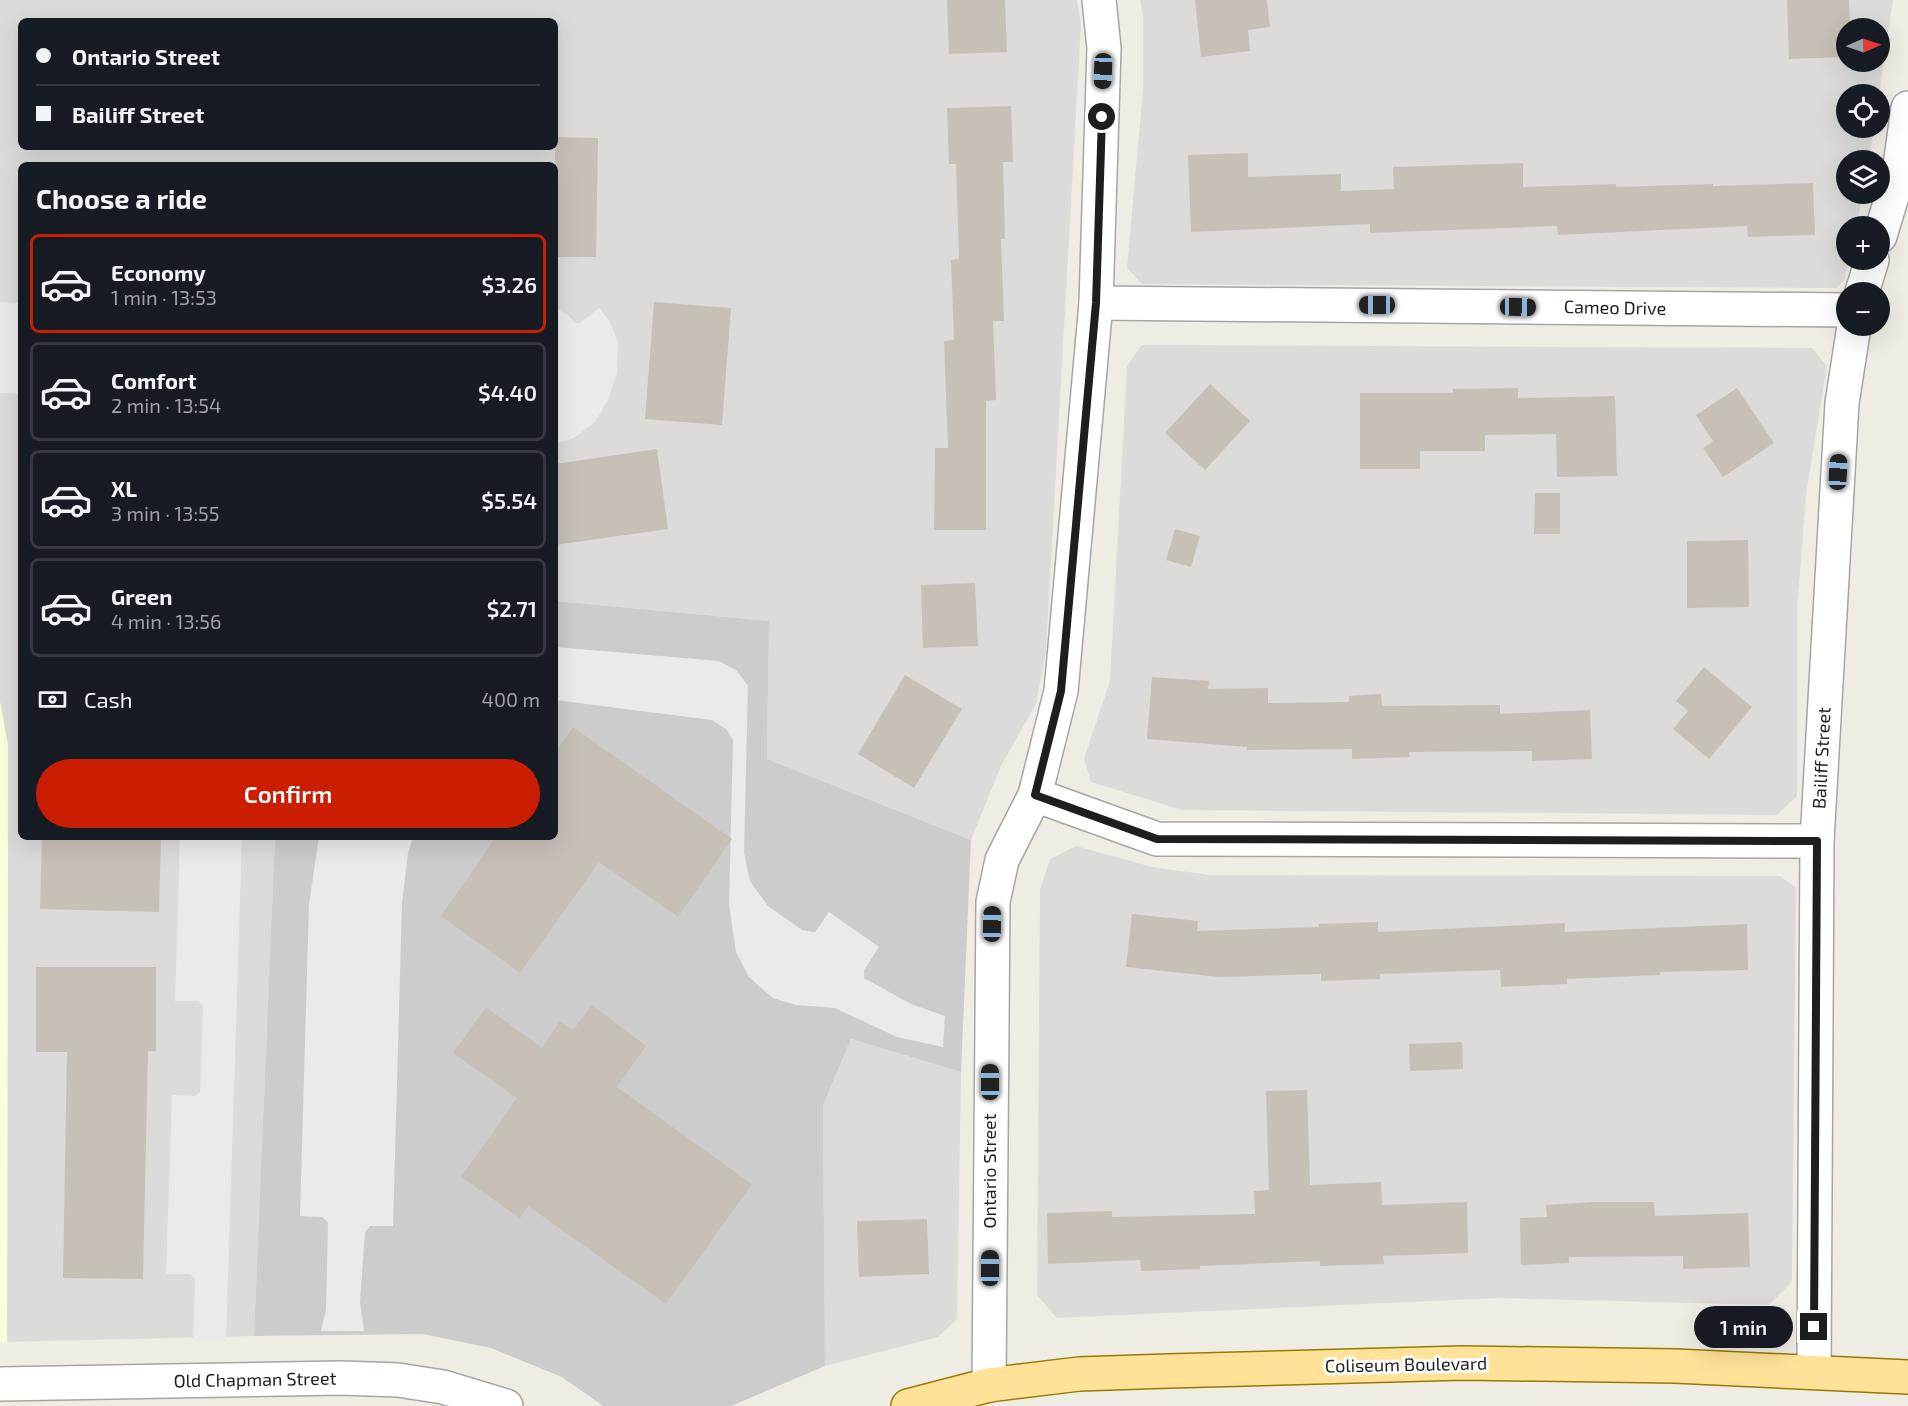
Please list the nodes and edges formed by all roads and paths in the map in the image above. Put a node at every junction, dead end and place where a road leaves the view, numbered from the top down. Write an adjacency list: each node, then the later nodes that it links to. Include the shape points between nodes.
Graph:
1 (1099, 0): 4 (street, Ontario Street, via 1104,48)
2 (1908, 108): 3 (street, via 1899,173)
3 (1886, 216)
4 (1096, 303): 5 (street, Cameo Drive); 7 (street, Ontario Street, via 1061,691)
5 (1836, 310)
6 (1852, 336): 8 (street, Bailiff Street, via 1842,403)
7 (1035, 795): 8 (street, via 1157,839); 12 (street, Ontario Street, via 1002,860 993,902)
8 (1817, 841): 9 (street, Bailiff Street)
9 (1814, 1372): 10 (main road, Coliseum Boulevard); 12 (main road, Coliseum Boulevard, via 1463,1363 1079,1374)
10 (1908, 1377)
11 (0, 1384): 13 (street, Old Chapman Street, via 398,1380 443,1387)
12 (989, 1385): 14 (main road, Coliseum Boulevard)
13 (506, 1406)
14 (908, 1406)

